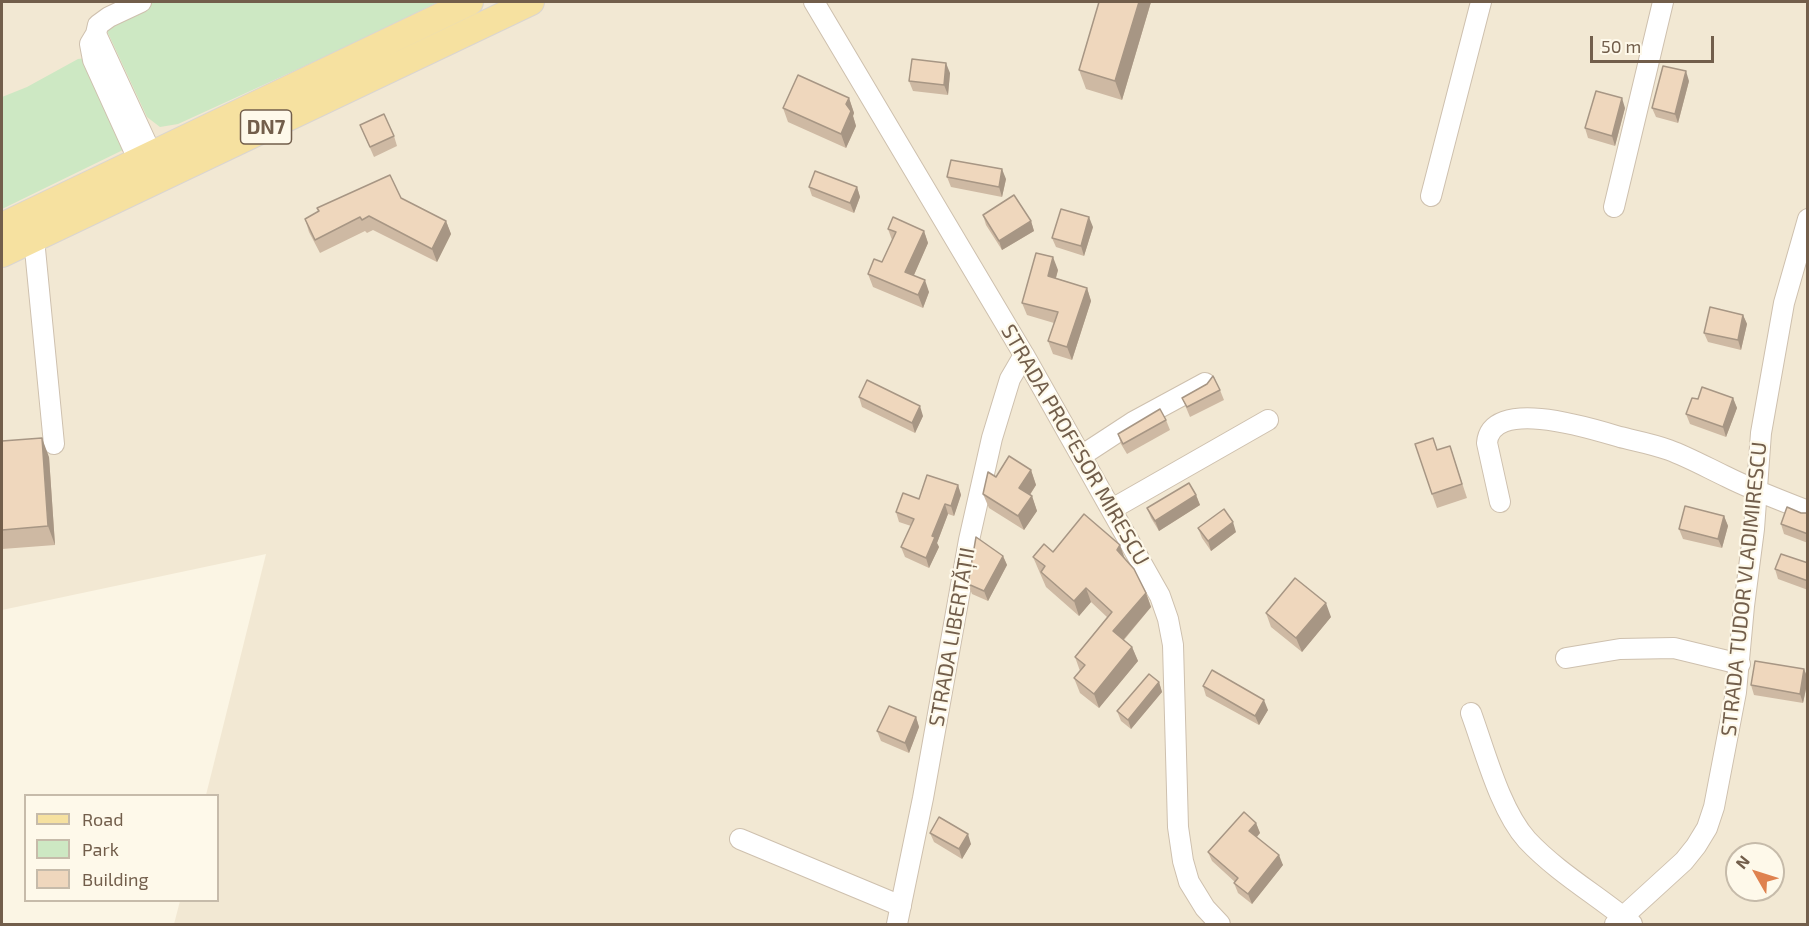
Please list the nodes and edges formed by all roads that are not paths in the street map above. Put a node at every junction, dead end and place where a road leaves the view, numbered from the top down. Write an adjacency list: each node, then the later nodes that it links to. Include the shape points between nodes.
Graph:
1 (141, 2): 7 (street, via 101,22 96,34)
2 (471, 2): 7 (main road, DN7)
3 (531, 2): 12 (main road, DN7)
4 (814, 2): 14 (street, STRADA PROFESOR MIRESCU)
5 (1481, 2): 8 (street)
6 (1664, 2): 9 (street)
7 (144, 156): 11 (main road, DN7)
8 (1431, 196)
9 (1614, 207)
10 (1808, 219): 19 (street, STRADA TUDOR VLADIMIRESCU, via 1773,359 1761,433)
11 (2, 226)
12 (34, 238): 13 (main road, DN7); 17 (street)
13 (2, 254)
14 (1024, 355): 18 (street, STRADA PROFESOR MIRESCU); 27 (street, STRADA LIBERTĂȚII, via 1007,387 969,540 924,798)
15 (1205, 382): 18 (street)
16 (1268, 420): 21 (street)
17 (54, 444)
18 (1081, 456): 21 (street, STRADA PROFESOR MIRESCU)
19 (1758, 492): 20 (street, via 1669,450 1558,422 1522,418 1498,424 1488,435); 22 (street); 24 (street, STRADA TUDOR VLADIMIRESCU)
20 (1500, 502)
21 (1112, 509): 29 (street, STRADA PROFESOR MIRESCU, via 1161,596 1168,619 1173,645 1178,827 1183,861 1189,882)
22 (1808, 511)
23 (1566, 658): 24 (street, via 1620,649 1674,648)
24 (1740, 664): 28 (street, STRADA TUDOR VLADIMIRESCU, via 1725,754 1707,828 1684,861)
25 (1471, 713): 28 (street, via 1503,800 1526,838)
26 (740, 839): 27 (street)
27 (899, 915)
28 (1624, 922)
29 (1220, 924)

